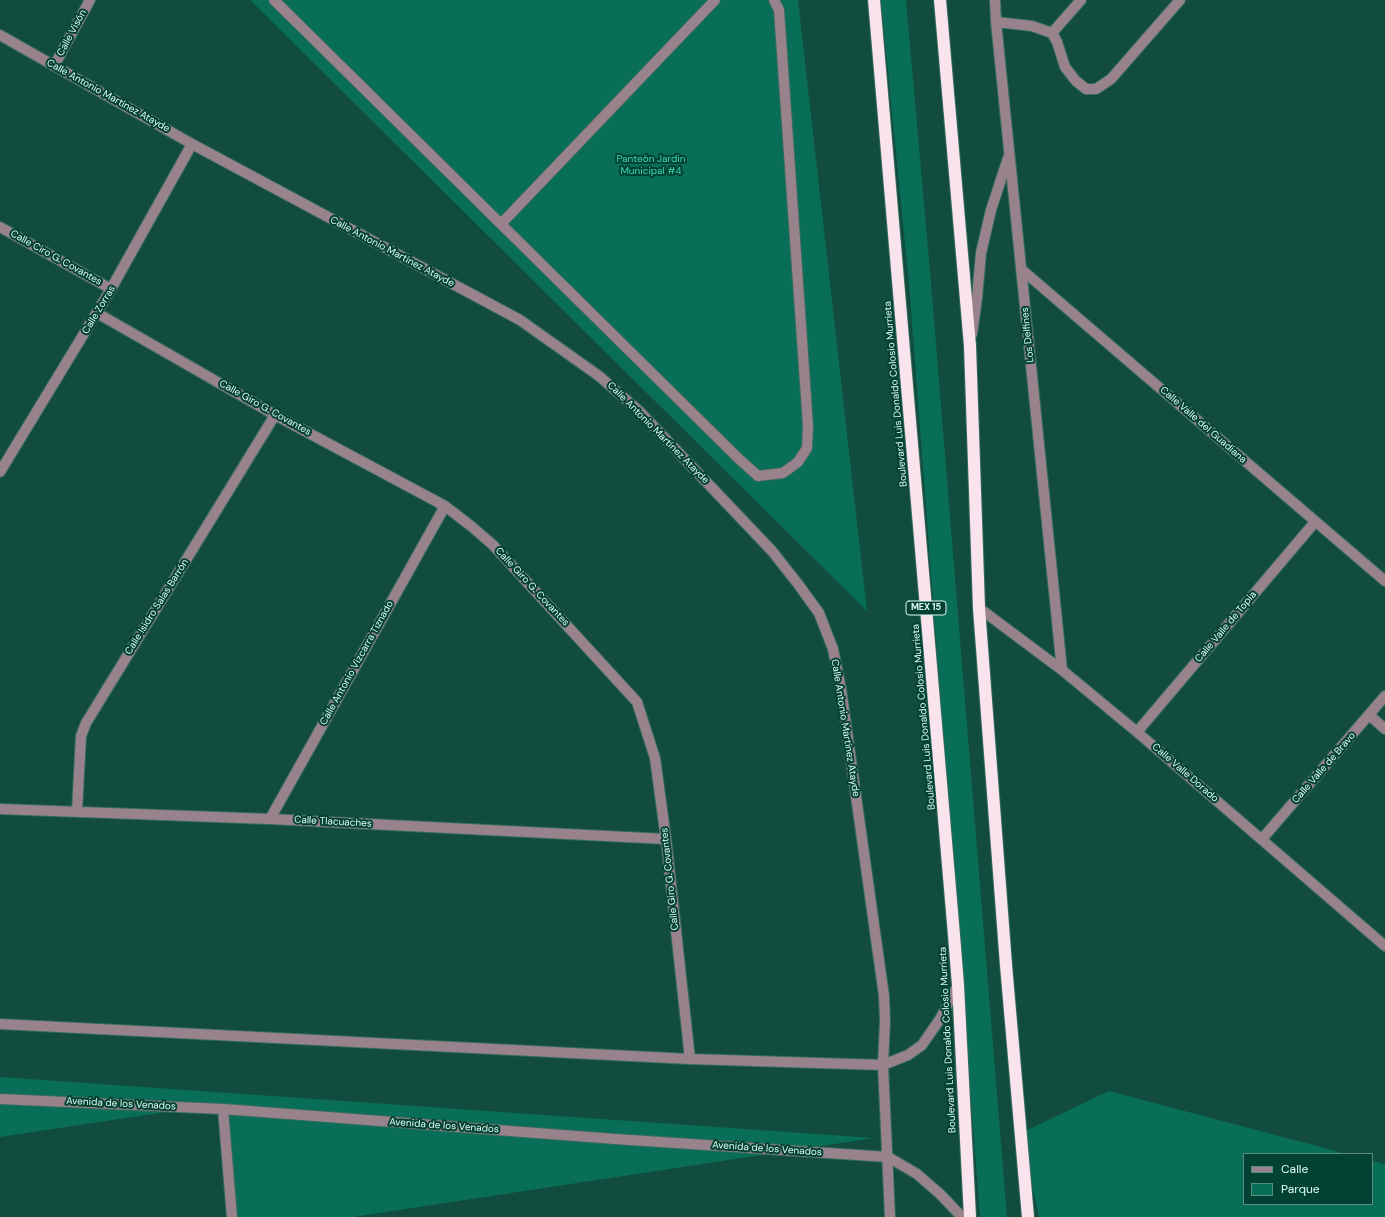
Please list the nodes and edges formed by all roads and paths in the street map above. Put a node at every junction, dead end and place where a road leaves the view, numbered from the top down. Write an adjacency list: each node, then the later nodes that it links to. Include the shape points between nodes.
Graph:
1 (90, 0): 13 (street, Calle Visón)
2 (274, 0): 16 (street)
3 (714, 0): 16 (street)
4 (774, 0): 16 (street, via 778,10 808,426 807,448 798,462 782,474 758,476)
5 (874, 0): 41 (highway, Boulevard Luis Donaldo Colosio Murrieta / MEX 15)
6 (940, 0): 21 (highway)
7 (995, 0): 10 (street, Los Delfines)
8 (1180, 0): 11 (street, via 1112,79 1096,89 1086,89 1065,67)
9 (1079, 1): 11 (street)
10 (996, 22): 11 (street, via 1032,26); 15 (street, Los Delfines)
11 (1052, 33)
12 (0, 35): 13 (street, Calle Antonio Martínez Atayde)
13 (54, 66): 14 (street, Calle Antonio Martínez Atayde)
14 (192, 144): 19 (street, Calle Zorras); 44 (street, Calle Antonio Martínez Atayde, via 520,320 599,376 639,411 772,551 798,584 819,613 832,649 841,689 884,996)
15 (1010, 154): 18 (street, Los Delfines); 21 (street, via 991,210 982,253)
16 (501, 224)
17 (0, 227): 19 (street, Calle Ciro G. Covantes)
18 (1021, 269): 25 (street, Calle Valle del Guadiana); 28 (street, Los Delfines)
19 (112, 289): 20 (street, Calle Zorras)
20 (97, 313): 22 (street, Calle Giro G. Covantes); 23 (street, Calle Zorras)
21 (970, 346): 27 (highway)
22 (275, 415): 24 (street, Calle Giro G. Covantes); 34 (street, Calle Isidro Salas Barrón, via 86,723 81,736)
23 (0, 472)
24 (445, 506): 35 (street, Calle Antonio Vizcarra Tiznado); 36 (street, Calle Giro G. Covantes, via 493,546 637,702 655,758)
25 (1315, 522): 26 (street, Calle Valle del Guadiana); 32 (street, Calle Valle de Topia)
26 (1385, 581)
27 (979, 608): 28 (street, Calle Valle Dorado); 52 (highway)
28 (1062, 670): 32 (street, Calle Valle Dorado)
29 (1385, 696): 30 (street, Calle Valle de Bravo)
30 (1369, 715): 31 (street); 37 (street, Calle Valle de Bravo)
31 (1385, 729)
32 (1137, 732): 37 (street, Calle Valle Dorado)
33 (0, 809): 34 (street, Calle Tlacuaches)
34 (77, 811): 35 (street, Calle Tlacuaches)
35 (270, 819): 36 (street, Calle Tlacuaches)
36 (666, 839): 43 (street, Calle Giro G. Covantes)
37 (1262, 839): 39 (street, Calle Valle Dorado)
38 (1385, 935): 39 (street)
39 (1374, 936): 40 (street, Calle Valle Dorado)
40 (1385, 946)
41 (958, 985): 44 (street, via 940,1019 922,1045 908,1055); 51 (highway, Boulevard Luis Donaldo Colosio Murrieta / MEX 15)
42 (0, 1024): 43 (street)
43 (690, 1059): 44 (street)
44 (883, 1065): 47 (street, Calle Antonio Martínez Atayde)
45 (0, 1099): 46 (street, Avenida de los Venados)
46 (223, 1109): 47 (street, Avenida de los Venados); 48 (street)
47 (888, 1157): 49 (street, Calle Antonio Martínez Atayde); 50 (street, via 917,1174)
48 (232, 1217)
49 (890, 1217)
50 (962, 1217)
51 (970, 1217)
52 (1028, 1217)

